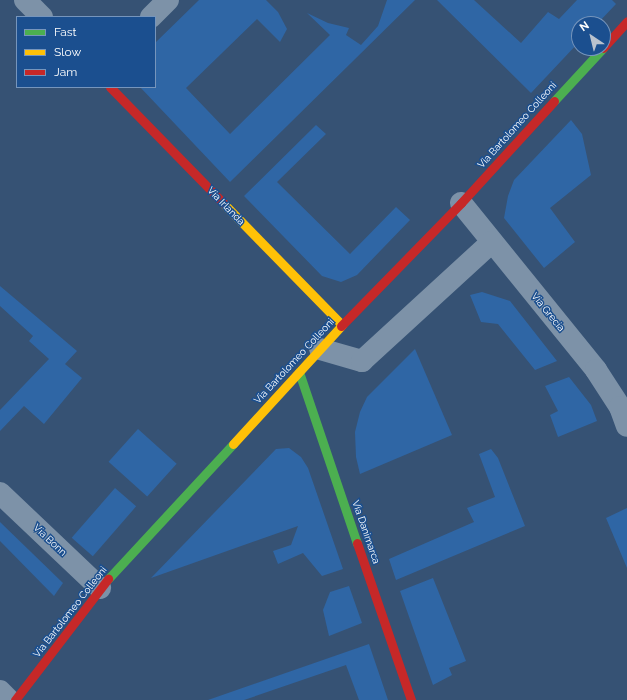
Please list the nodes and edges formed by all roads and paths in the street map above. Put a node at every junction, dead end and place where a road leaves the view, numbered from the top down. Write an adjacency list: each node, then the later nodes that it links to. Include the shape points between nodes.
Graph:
1 (25, 0): 3 (street)
2 (168, 0): 4 (street)
3 (41, 16)
4 (152, 16)
5 (627, 21): 6 (main road, Via Bartolomeo Colleoni)
6 (611, 39)
7 (596, 56): 9 (main road, Via Bartolomeo Colleoni)
8 (111, 88): 11 (main road, Via Irlanda)
9 (460, 203): 10 (street, Via Grecia); 11 (main road, Via Bartolomeo Colleoni)
10 (492, 242): 12 (street, via 362,361); 14 (street, Via Grecia, via 596,370 620,407)
11 (342, 325): 12 (main road, Via Bartolomeo Colleoni)
12 (320, 349): 13 (main road, Via Bartolomeo Colleoni)
13 (299, 372): 16 (main road, Via Bartolomeo Colleoni); 20 (main road, Via Danimarca)
14 (627, 426)
15 (0, 493): 16 (street, Via Bonn)
16 (100, 588): 19 (main road, Via Bartolomeo Colleoni)
17 (0, 691): 18 (street)
18 (9, 700)
19 (15, 700)
20 (411, 700)

